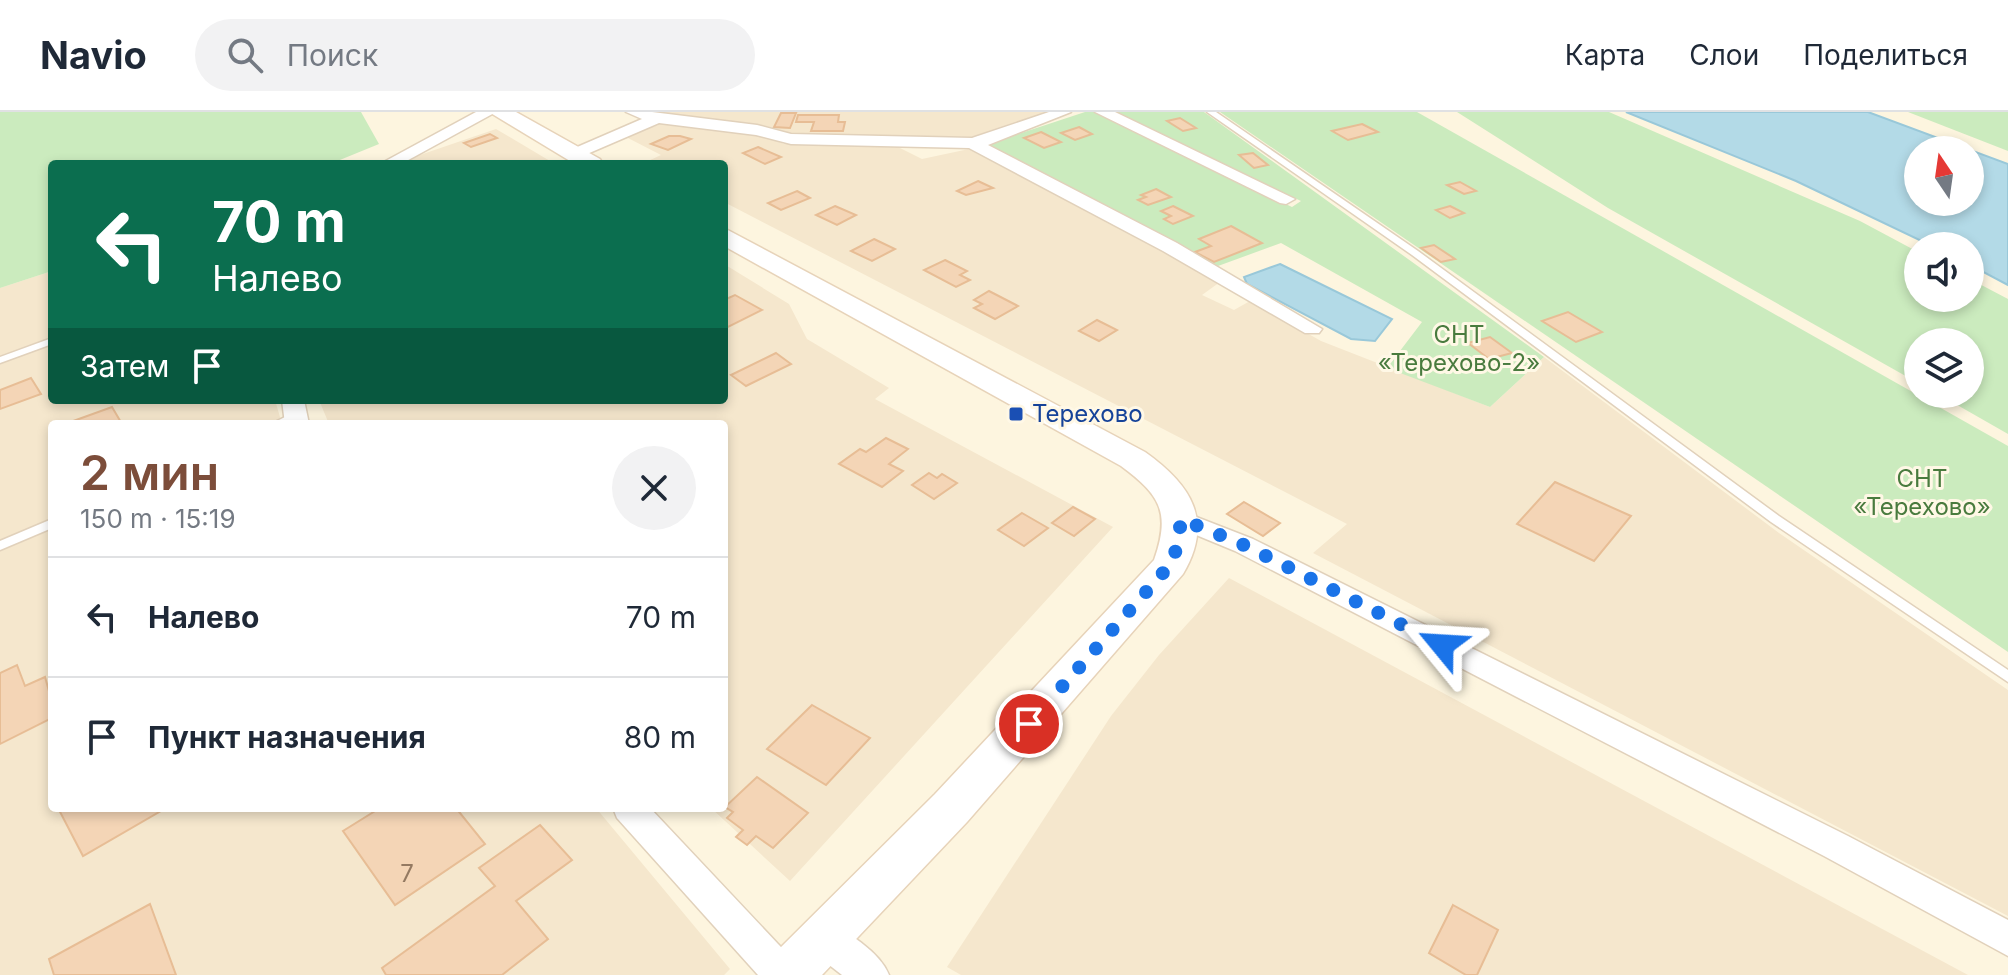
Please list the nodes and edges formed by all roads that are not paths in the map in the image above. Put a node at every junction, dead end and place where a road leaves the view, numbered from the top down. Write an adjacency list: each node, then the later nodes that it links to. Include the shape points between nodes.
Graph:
1 (488, 112): 10 (street)
2 (500, 112): 9 (main road)
3 (634, 112): 7 (street)
4 (1063, 112): 8 (street)
5 (1103, 112): 11 (street)
6 (1211, 112): 19 (lane, via 1415,253 1775,519)
7 (657, 118): 8 (street, via 791,139); 9 (street)
8 (972, 143): 13 (street)
9 (583, 159)
10 (396, 160)
11 (1286, 199)
12 (728, 238): 16 (main road, via 1133,459 1161,478 1178,502)
13 (1312, 329)
14 (48, 342): 15 (lane)
15 (0, 360)
16 (1181, 519): 21 (main road, via 1170,565 972,785); 22 (street, via 1259,552 1738,795)
17 (48, 525): 18 (lane)
18 (0, 546)
19 (2008, 677)
20 (633, 812): 23 (street)
21 (823, 938): 23 (main road); 24 (street)
22 (2008, 939)
23 (785, 975)
24 (871, 975)

